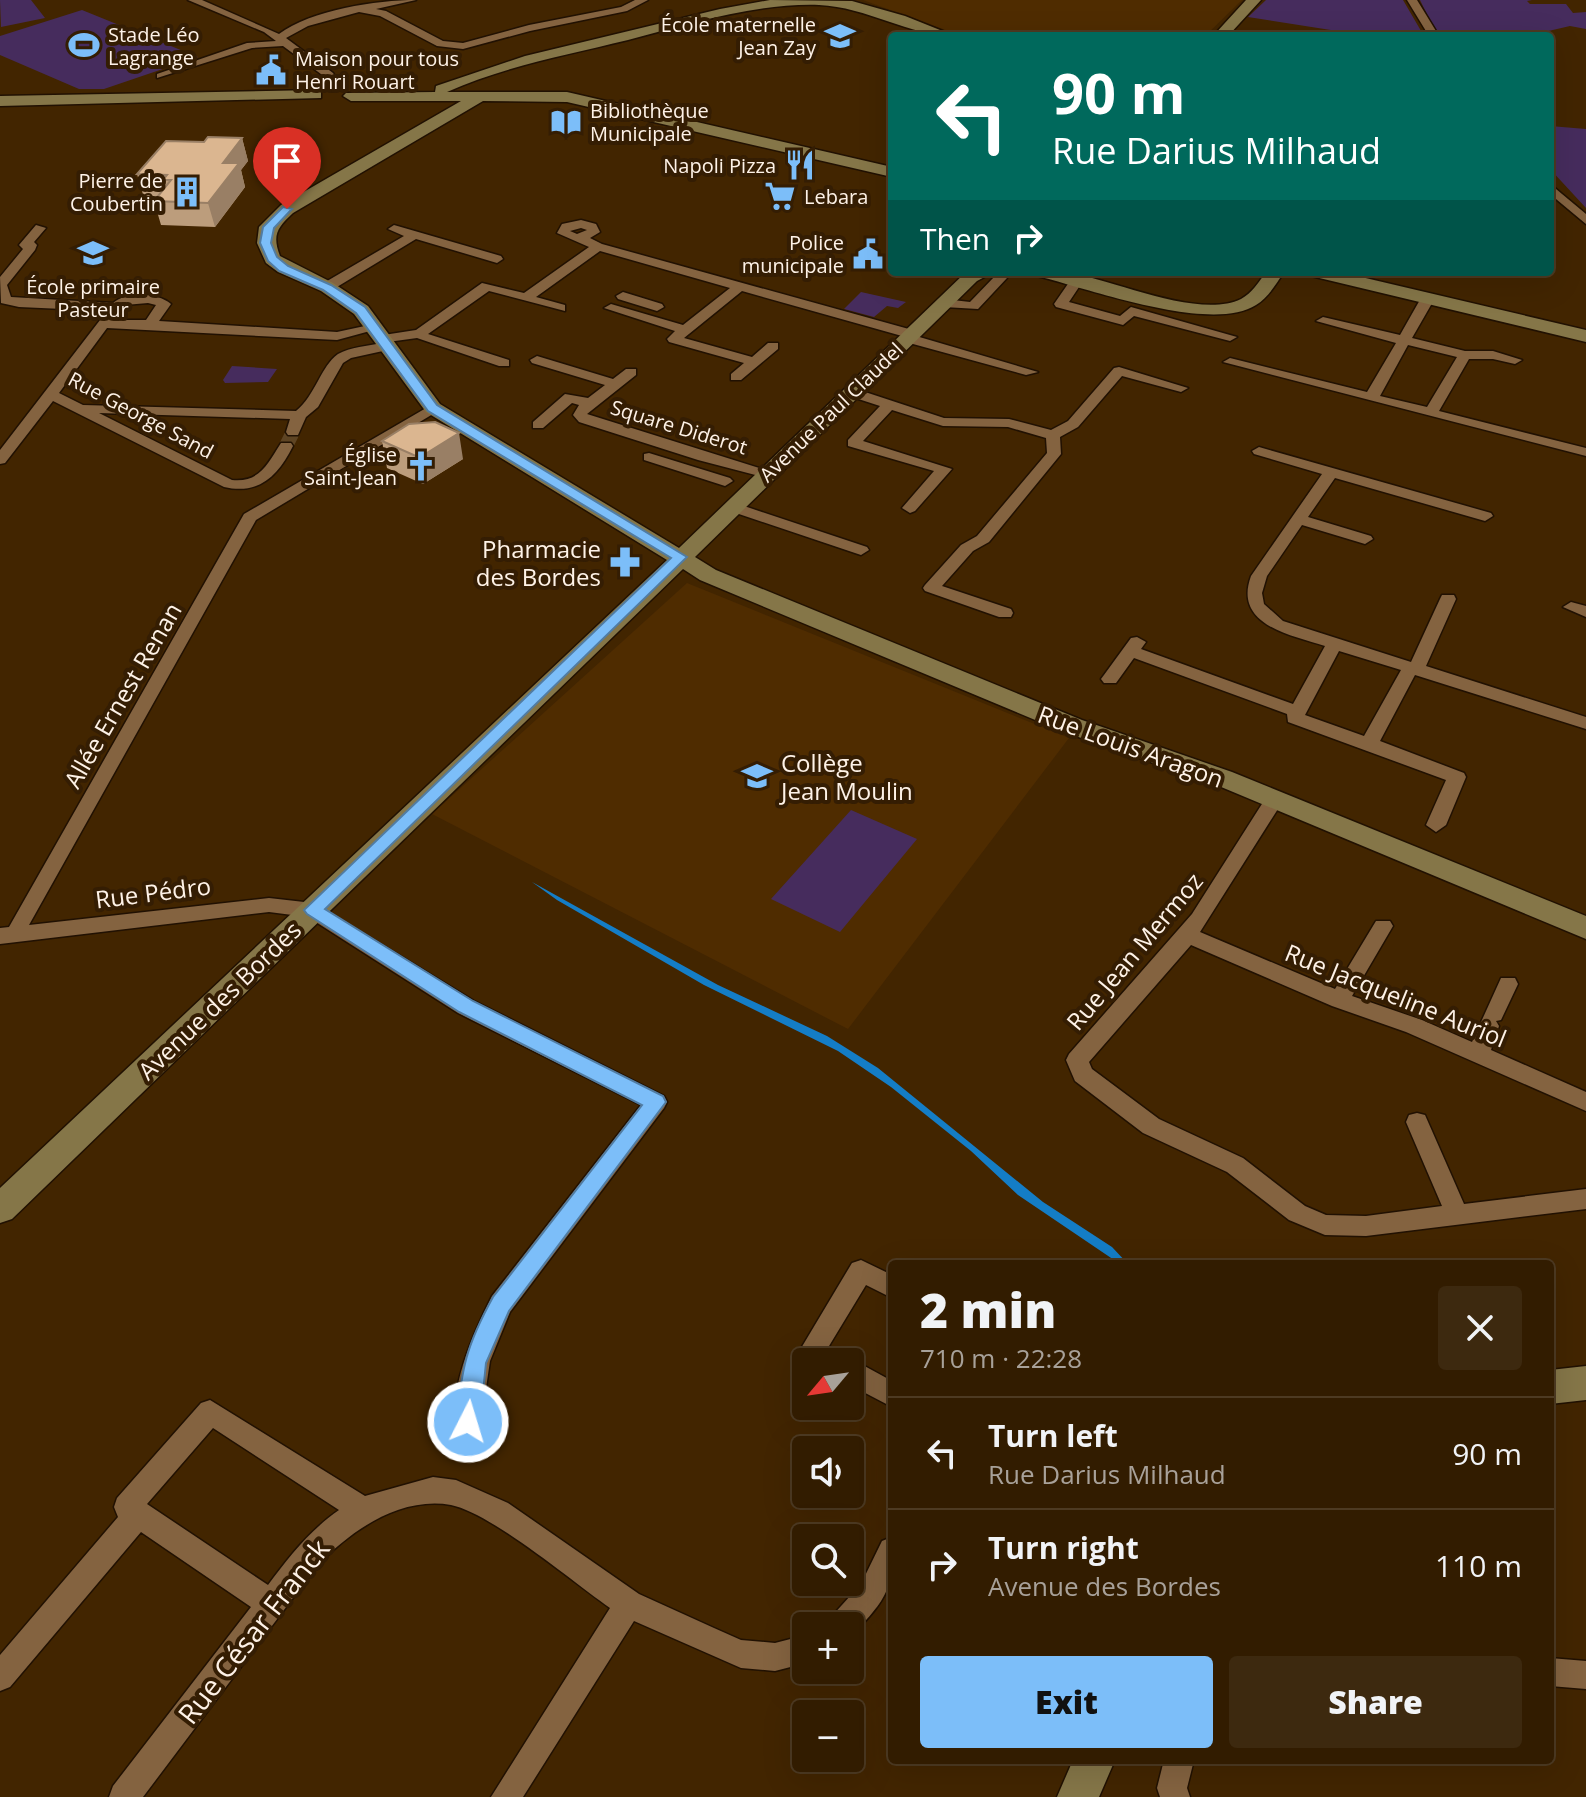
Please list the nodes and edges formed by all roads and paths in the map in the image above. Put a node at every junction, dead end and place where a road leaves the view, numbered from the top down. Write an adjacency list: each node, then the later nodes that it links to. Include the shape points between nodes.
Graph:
1 (193, 0): 9 (street)
2 (411, 0): 7 (street)
3 (1254, 0): 11 (street)
4 (1412, 0): 12 (street)
5 (637, 1): 7 (street, via 463,46 441,44)
6 (773, 1): 10 (street, via 857,6); 14 (street)
7 (386, 8): 8 (street)
8 (291, 28): 9 (street); 13 (street)
9 (268, 30): 13 (street)
10 (936, 32)
11 (1224, 32)
12 (1432, 32)
13 (283, 40): 15 (street, via 251,45); 16 (street, via 329,75)
14 (484, 74): 19 (street, via 479,80); 20 (street)
15 (161, 76)
16 (336, 87): 17 (street); 18 (street, via 352,90)
17 (316, 95): 18 (street, via 330,101); 21 (street)
18 (351, 96): 20 (street)
19 (481, 96): 20 (street); 22 (street); 23 (street, via 594,102)
20 (426, 97): 22 (street)
21 (0, 101)
22 (434, 125): 39 (street, via 296,203 268,227 272,259)
23 (888, 171)
24 (1554, 192): 25 (street)
25 (1586, 220)
26 (40, 228): 37 (street)
27 (394, 229): 28 (street)
28 (414, 235): 31 (street); 39 (street)
29 (581, 238): 30 (street)
30 (598, 247): 38 (street); 41 (street)
31 (497, 259)
32 (982, 276): 54 (street, Avenue Paul Claudel, via 971,277)
33 (1058, 276): 36 (street)
34 (1272, 276): 36 (street, via 1243,306 1203,310)
35 (1334, 276): 42 (street)
36 (1077, 281): 56 (street, via 1061,304 1123,321 1131,311)
37 (0, 285): 43 (street, via 6,300 19,303)
38 (740, 286): 52 (street); 54 (street)
39 (327, 287): 57 (street, via 361,310)
40 (623, 296): 44 (street)
41 (526, 298): 45 (street); 53 (street, via 487,286)
42 (1428, 298): 55 (street); 58 (street)
43 (116, 307): 50 (street, Rue George Sand); 51 (street, via 129,299 159,300 164,304)
44 (656, 307): 47 (street); 48 (street)
45 (560, 308)
46 (611, 308): 48 (street)
47 (676, 313)
48 (644, 317): 52 (street)
49 (1323, 321): 58 (street)
50 (105, 324): 51 (street); 73 (street, Rue George Sand)
51 (150, 324): 57 (street)
52 (686, 330): 63 (street, via 674,339)
53 (420, 334): 57 (street); 65 (street)
54 (909, 336): 67 (street); 72 (street, Avenue Paul Claudel)
55 (1586, 336)
56 (1230, 337)
57 (381, 338): 79 (street); 81 (street, via 338,361 313,404)
58 (1406, 341): 60 (street); 75 (street)
59 (773, 346): 63 (street)
60 (1465, 355): 62 (street); 80 (street)
61 (537, 360): 69 (street, Square Diderot)
62 (1515, 360)
63 (754, 362): 68 (street)
64 (1230, 362): 75 (street)
65 (504, 363)
66 (631, 372): 69 (street, Square Diderot)
67 (1031, 372)
68 (736, 377)
69 (615, 384): 76 (street, Square Diderot)
70 (584, 385): 74 (street)
71 (1181, 388): 83 (street, via 1119,371 1073,424)
72 (851, 392): 77 (street); 91 (street, Avenue Paul Claudel)
73 (51, 394): 78 (street, Rue George Sand); 88 (street)
74 (570, 397): 76 (street); 82 (street)
75 (1372, 397): 80 (street)
76 (590, 404): 87 (street, Square Diderot, via 580,415 584,419)
77 (889, 405): 83 (street, via 943,422 1009,423); 94 (street, via 853,443 944,469)
78 (79, 408): 81 (street); 81 (street, Rue George Sand, via 229,484 245,487 266,478)
79 (433, 408): 99 (street, Rue Louis Aragon); 113 (street, Allée Ernest Renan, via 250,517)
80 (1431, 412): 85 (street)
81 (299, 415)
82 (538, 425)
83 (1053, 435): 101 (street, via 1054,454 983,539 967,548 931,588)
84 (1259, 451): 90 (street)
85 (1586, 452)
86 (649, 457): 89 (street)
87 (703, 457): 89 (street); 91 (street, Square Diderot)
88 (0, 460)
89 (690, 470): 92 (street)
90 (1331, 472): 95 (street); 96 (street)
91 (767, 473): 93 (street, Avenue Paul Claudel)
92 (725, 481)
93 (732, 507): 98 (street); 99 (street, Avenue Paul Claudel)
94 (910, 508)
95 (1485, 516)
96 (1299, 519): 97 (street); 102 (street, via 1259,576 1255,605 1277,625)
97 (1365, 539)
98 (861, 550)
99 (680, 557): 108 (street, Rue Louis Aragon, via 708,575 1073,726); 110 (street, Avenue des Bordes)
100 (1448, 599): 103 (street)
101 (1005, 613)
102 (1335, 643): 103 (street); 105 (street)
103 (1414, 668): 106 (street); 107 (street)
104 (1110, 679): 105 (street, via 1134,646)
105 (1298, 712): 107 (street, via 1294,718)
106 (1586, 723)
107 (1369, 744): 109 (street, via 1457,777)
108 (1274, 801): 112 (street, Rue Louis Aragon); 114 (street, Rue Jean Mermoz)
109 (1436, 825)
110 (313, 910): 113 (street, Rue Pédro, via 269,905); 121 (street, Avenue des Bordes); 129 (street, via 466,1007 656,1102 501,1304 474,1363)
111 (1383, 926): 116 (street)
112 (1586, 928)
113 (9, 935)
114 (1187, 935): 116 (street, Rue Jacqueline Auriol); 122 (street, Rue Jean Mermoz, via 1077,1060 1083,1075 1151,1126 1235,1165 1297,1213 1325,1225 1366,1226)
115 (1508, 984): 117 (street)
116 (1339, 1000): 117 (street, Rue Jacqueline Auriol)
117 (1478, 1055): 118 (street, Rue Jacqueline Auriol)
118 (1586, 1102)
119 (1417, 1122): 122 (street)
120 (1586, 1199): 122 (street, Rue Jean Mermoz)
121 (0, 1209)
122 (1457, 1215)
123 (888, 1285): 124 (street, via 861,1271)
124 (814, 1348)
125 (864, 1379): 128 (street)
126 (1586, 1383): 127 (street)
127 (1554, 1387)
128 (888, 1393)
129 (468, 1422)
130 (364, 1511): 131 (street, via 210,1412 127,1507); 133 (street, Rue César Franck, via 327,1535); 134 (street, Rue César Franck, via 408,1494 456,1493 498,1512)
131 (138, 1515): 133 (street); 139 (street)
132 (888, 1559): 135 (street, via 871,1594)
133 (270, 1603): 142 (street, Rue César Franck)
134 (629, 1604): 136 (street, Rue César Franck, via 741,1654); 143 (street)
135 (855, 1612)
136 (792, 1653)
137 (1554, 1672): 138 (street)
138 (1586, 1675)
139 (0, 1677)
140 (1092, 1764): 144 (street)
141 (1178, 1764): 145 (street)
142 (124, 1797)
143 (506, 1797)
144 (1078, 1797)
145 (1175, 1797)

